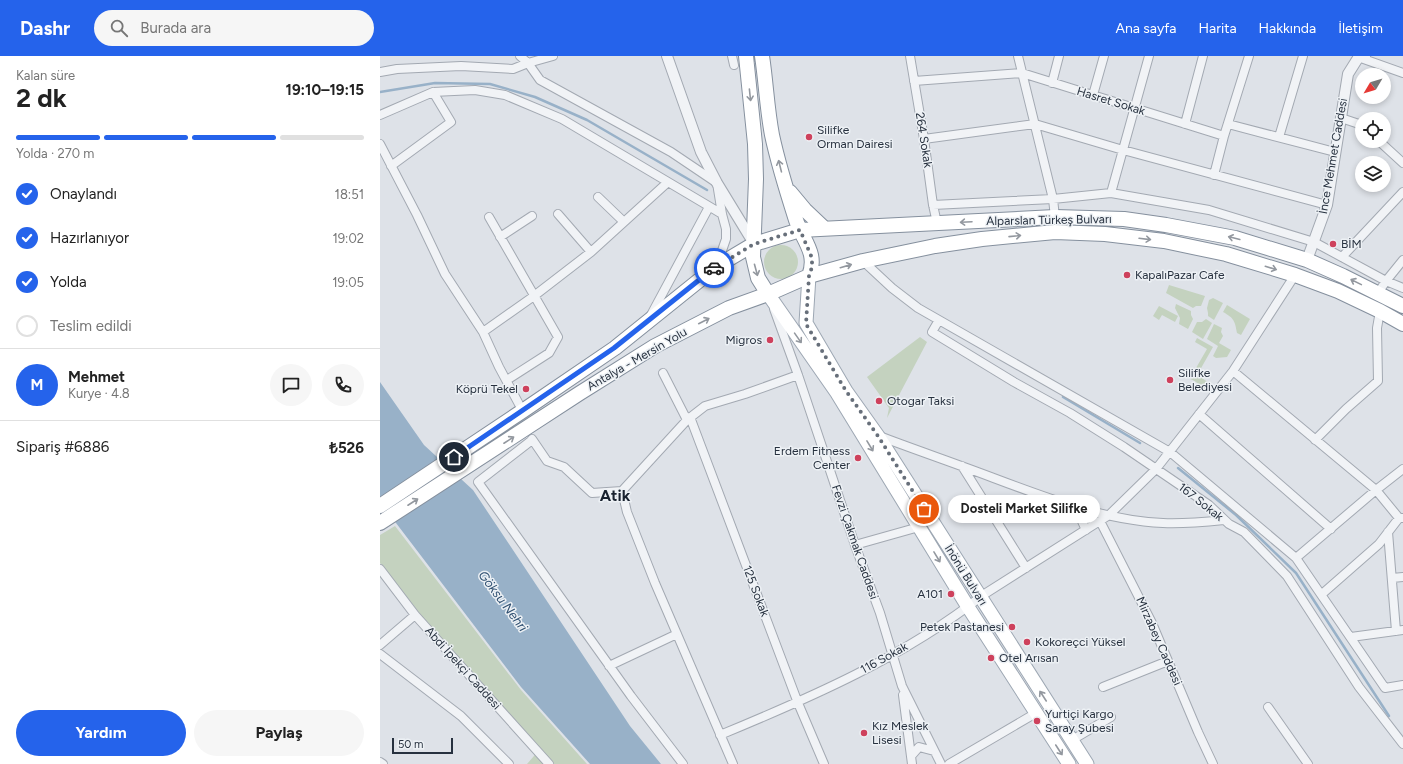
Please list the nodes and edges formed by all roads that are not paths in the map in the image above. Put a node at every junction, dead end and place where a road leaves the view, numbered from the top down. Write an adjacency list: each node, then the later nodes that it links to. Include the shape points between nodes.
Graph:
1 (520, 56): 16 (street)
2 (553, 56): 16 (street)
3 (667, 56): 43 (street, via 701,152)
4 (732, 56): 17 (street)
5 (746, 56): 63 (highway, one-way to 63, via 755,144)
6 (762, 56): 44 (highway, one-way to 6, via 772,134)
7 (910, 56): 21 (street, 264 Sokak)
8 (1018, 56): 19 (street)
9 (1059, 56): 22 (street)
10 (1104, 56): 24 (street)
11 (1149, 56): 25 (street)
12 (1203, 56): 30 (street)
13 (1249, 56): 31 (street)
14 (1302, 56): 33 (street)
15 (1360, 57): 20 (street); 27 (street, İnce Mehmet Caddesi, via 1348,74)
16 (528, 62): 18 (street, via 512,69 461,66); 43 (street, via 540,80 671,152)
17 (734, 66)
18 (380, 72)
19 (1022, 73): 21 (street, Hasret Sokak); 22 (street, Hasret Sokak); 29 (street)
20 (1403, 73)
21 (914, 81): 34 (street, 264 Sokak)
22 (1052, 82): 24 (street, Hasret Sokak)
23 (433, 92): 26 (street); 40 (street, via 451,122); 42 (street, via 475,90 505,94 562,119)
24 (1093, 95): 25 (street, Hasret Sokak)
25 (1134, 108): 30 (street, Hasret Sokak); 37 (street)
26 (380, 115)
27 (1341, 118): 28 (street); 38 (street, İnce Mehmet Caddesi)
28 (1355, 123)
29 (1035, 124): 34 (street); 37 (street); 48 (street)
30 (1185, 124): 32 (street, Hasret Sokak)
31 (1228, 124): 32 (street); 33 (street)
32 (1224, 136): 41 (street)
33 (1279, 137): 38 (street)
34 (924, 139): 49 (street, 264 Sokak)
35 (380, 144): 40 (street)
36 (1387, 148): 39 (street)
37 (1122, 150): 41 (street); 46 (street)
38 (1335, 152): 50 (street, İnce Mehmet Caddesi)
39 (1403, 163)
40 (391, 166): 82 (street, via 445,274)
41 (1214, 175): 50 (street)
42 (668, 182): 51 (street); 57 (street)
43 (717, 183): 53 (street); 63 (street)
44 (785, 186): 59 (highway); 60 (highway)
45 (1403, 192): 65 (street)
46 (1111, 193): 48 (street); 62 (street, via 1209,210)
47 (598, 198): 57 (street)
48 (1053, 199): 49 (street); 56 (street)
49 (933, 205): 58 (street, 264 Sokak)
50 (1327, 205): 62 (street, İnce Mehmet Caddesi)
51 (709, 206): 53 (street); 80 (street)
52 (558, 214): 64 (street)
53 (722, 214): 69 (street, via 726,239)
54 (532, 216): 61 (street)
55 (489, 217): 61 (street)
56 (1055, 217): 58 (highway, Alparslan Türkeş Bulvarı, one-way to 58); 66 (highway, Alparslan Türkeş Bulvarı, one-way to 56, via 1235,238 1166,225 1124,219)
57 (624, 222): 64 (street)
58 (937, 223): 59 (highway, Alparslan Türkeş Bulvarı)
59 (824, 228): 60 (highway, Alparslan Türkeş Bulvarı)
60 (800, 230): 63 (highway, Alparslan Türkeş Bulvarı); 71 (highway, via 812,258)
61 (500, 237): 76 (street)
62 (1314, 242): 65 (street); 66 (street, İnce Mehmet Caddesi)
63 (754, 244): 69 (highway); 75 (highway, one-way to 75, via 753,256 758,278)
64 (591, 252): 76 (street)
65 (1342, 257): 72 (street)
66 (1307, 260): 74 (highway, Alparslan Türkeş Bulvarı, one-way to 66)
67 (1403, 260): 72 (street)
68 (863, 261): 70 (highway, Alparslan Türkeş Bulvarı, one-way to 70, via 935,246 1055,232 1105,234 1164,242 1218,253); 71 (highway, Alparslan Türkeş Bulvarı, one-way to 68); 79 (street, via 892,288)
69 (717, 266): 80 (highway)
70 (1295, 275): 78 (highway, Alparslan Türkeş Bulvarı, via 1338,291); 83 (street, 116 Sokak)
71 (809, 276): 75 (highway, Antalya - Mersin Yolu); 90 (main road, İnönü Bulvarı, via 806,324 846,391)
72 (1386, 280): 73 (street); 74 (street)
73 (1403, 288)
74 (1378, 293): 77 (highway, Alparslan Türkeş Bulvarı)
75 (768, 294): 85 (street, Fevzi Çakmak Caddesi); 104 (highway, Antalya - Mersin Yolu, one-way to 75, via 655,346 729,308); 105 (main road, İnönü Bulvarı, one-way to 105, via 837,393)
76 (534, 296): 82 (street); 86 (street, via 558,337 549,353)
77 (1403, 306)
78 (1380, 311): 81 (highway, Alparslan Türkeş Bulvarı); 91 (street, via 1377,328 1378,381)
79 (939, 320): 92 (street); 94 (street, 167 Sokak, via 932,332 1070,413)
80 (647, 322): 98 (highway, via 614,348)
81 (1403, 324)
82 (483, 332): 86 (street)
83 (1233, 371): 88 (street, 116 Sokak); 91 (street)
84 (663, 373): 89 (street, 125 Sokak)
85 (798, 375): 89 (street, via 705,406); 109 (street, Fevzi Çakmak Caddesi)
86 (507, 380): 87 (street)
87 (520, 406)
88 (1199, 414): 92 (street, 116 Sokak); 106 (street)
89 (689, 418): 97 (street); 130 (street, 125 Sokak)
90 (878, 436): 93 (street); 116 (main road, İnönü Bulvarı)
91 (1315, 440): 96 (street)
92 (1170, 452): 94 (street, 116 Sokak); 110 (street)
93 (962, 466): 99 (street, via 1054,501); 111 (street)
94 (1156, 469): 100 (street, 116 Sokak); 102 (street, 167 Sokak, via 1208,505)
95 (1403, 469): 96 (street)
96 (1376, 490): 101 (street); 106 (street)
97 (622, 491): 120 (street, via 627,512); 126 (street, via 592,493 564,467 547,461 532,439 478,482)
98 (380, 506)
99 (1075, 506): 100 (street); 107 (street)
100 (1109, 515): 102 (street, via 1162,523); 103 (street, 116 Sokak)
101 (1401, 518): 108 (street)
102 (1224, 520): 136 (street, 167 Sokak, via 1244,532 1287,576 1359,687)
103 (1100, 521): 107 (street, 116 Sokak); 125 (street, Mirzabey Caddesi, via 1149,617)
104 (380, 523)
105 (919, 527): 109 (street); 117 (main road, İnönü Bulvarı, one-way to 117)
106 (1331, 529): 110 (street)
107 (1086, 530): 111 (street, 116 Sokak)
108 (1388, 532): 114 (street); 115 (street, via 1379,544)
109 (856, 546): 124 (street, Fevzi Çakmak Caddesi)
110 (1296, 558): 115 (street)
111 (1026, 568): 116 (street, 116 Sokak)
112 (380, 569): 118 (street, Abdi İpekçi Caddesi)
113 (1403, 577): 114 (street)
114 (1392, 578): 119 (street)
115 (1322, 594): 121 (street)
116 (980, 597): 117 (street, 116 Sokak); 135 (main road, İnönü Bulvarı, one-way to 116)
117 (968, 607): 124 (street, 116 Sokak); 132 (main road, İnönü Bulvarı)
118 (415, 615): 122 (street); 143 (street, Abdi İpekçi Caddesi)
119 (1400, 631): 121 (street)
120 (677, 634): 126 (street); 134 (street)
121 (1351, 637): 127 (street, via 1385,688)
122 (380, 645)
123 (380, 654): 142 (street, via 461,716)
124 (892, 656): 128 (street, Fevzi Çakmak Caddesi); 130 (street, 116 Sokak)
125 (1168, 661): 129 (street); 150 (street, Mirzabey Caddesi)
126 (609, 666): 144 (street)
127 (1403, 685)
128 (902, 686): 137 (street, Fevzi Çakmak Caddesi); 138 (street)
129 (1103, 687)
130 (798, 703): 134 (street, 116 Sokak); 140 (street, 125 Sokak)
131 (1268, 707): 151 (street)
132 (1036, 713): 147 (street); 148 (main road, İnönü Bulvarı, one-way to 148)
133 (1110, 717): 135 (street)
134 (720, 736): 145 (street)
135 (1072, 740): 149 (main road, İnönü Bulvarı)
136 (1401, 740)
137 (934, 751): 138 (street, via 919,747); 146 (street, Fevzi Çakmak Caddesi)
138 (912, 760)
139 (380, 762): 141 (street)
140 (821, 762)
141 (383, 764)
142 (509, 764)
143 (549, 764)
144 (683, 764)
145 (733, 764)
146 (941, 764)
147 (949, 764)
148 (1069, 764)
149 (1087, 764)
150 (1213, 764)
151 (1308, 764)

